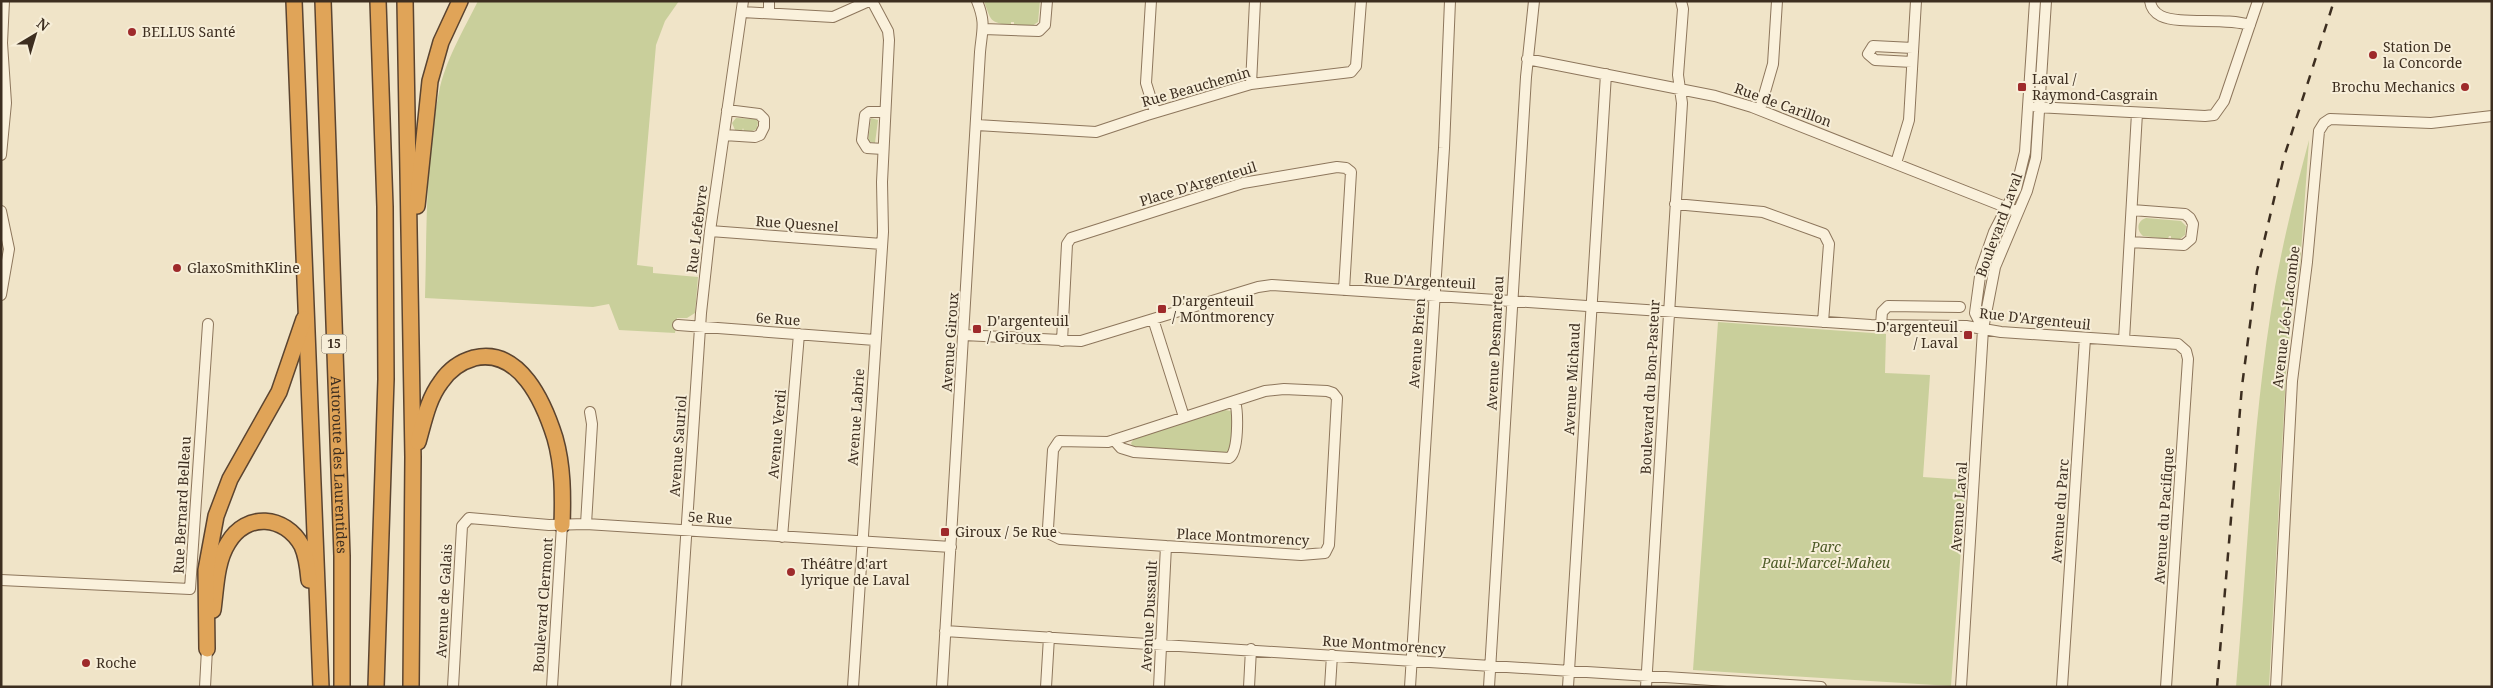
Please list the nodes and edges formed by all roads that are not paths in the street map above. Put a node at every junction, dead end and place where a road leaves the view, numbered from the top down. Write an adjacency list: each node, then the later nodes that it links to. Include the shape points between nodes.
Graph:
1 (4, 1): 28 (street)
2 (284, 1): 32 (highway)
3 (294, 1): 32 (highway)
4 (323, 1): 108 (highway, Autoroute des Laurentides / 15, via 342,556)
5 (378, 1): 109 (highway, via 385,207 386,379)
6 (405, 1): 57 (highway)
7 (460, 1): 57 (highway, via 441,42 428,90)
8 (769, 1): 25 (street)
9 (871, 1): 25 (street, Rue Lefebvre, via 833,17); 40 (street, Avenue Labrie, via 889,37)
10 (977, 1): 27 (street, Avenue Giroux)
11 (1046, 1): 27 (street, via 1045,25 1039,32)
12 (1150, 1): 41 (street, via 1146,83)
13 (1255, 1): 34 (street)
14 (1361, 1): 34 (street, Rue Beauchemin, via 1354,71)
15 (1450, 1): 60 (street, Avenue Brien)
16 (1534, 1): 30 (street, Avenue Desmarteau)
17 (1681, 1): 35 (street)
18 (1777, 1): 38 (street, via 1773,64)
19 (1916, 1): 29 (street)
20 (2035, 1): 36 (street, Boulevard Laval)
21 (2046, 1): 37 (street, Boulevard Laval)
22 (2150, 1): 26 (street, via 2154,12 2166,18)
23 (2258, 1): 26 (street)
24 (743, 6): 25 (street, Rue Lefebvre); 39 (street, Rue Lefebvre)
25 (768, 13)
26 (2250, 25): 42 (street, via 2224,101 2216,113 2205,116)
27 (984, 29): 44 (street, Avenue Giroux)
28 (1, 43): 47 (street, via 6,103)
29 (1913, 48): 31 (street); 31 (street, via 1873,46 1868,54 1875,60)
30 (1527, 59): 33 (street, Rue de Carillon); 61 (street, Avenue Desmarteau)
31 (1912, 62): 48 (street, via 1907,128)
32 (297, 68): 64 (highway)
33 (1606, 74): 35 (street, Rue de Carillon); 62 (street, Avenue Michaud)
34 (1252, 84): 41 (street, Rue Beauchemin)
35 (1680, 89): 38 (street, Rue de Carillon); 49 (street, Boulevard du Bon-Pasteur, via 1682,103)
36 (2029, 107): 37 (street); 50 (street, Boulevard Laval, via 2024,160)
37 (2040, 107): 42 (street); 53 (street, Boulevard Laval, via 2034,165)
38 (1760, 109): 48 (street, Rue de Carillon)
39 (727, 110): 45 (street, Rue Lefebvre); 45 (street, via 759,114 764,119 764,127 755,138)
40 (885, 112): 46 (street, Avenue Labrie); 46 (street, via 868,112 865,115 862,140 867,148)
41 (1155, 112): 44 (street, Rue Beauchemin, via 1091,133)
42 (2137, 112): 51 (street)
43 (2492, 116): 127 (street, Avenue Léo-Lacombe, via 2431,123 2330,119 2319,131 2292,381)
44 (977, 125): 74 (street, Avenue Giroux)
45 (724, 135): 54 (street, Rue Lefebvre)
46 (883, 150): 56 (street, Avenue Labrie)
47 (1, 155)
48 (1896, 163): 50 (street, Rue de Carillon)
49 (1675, 204): 65 (street, Boulevard du Bon-Pasteur); 67 (street, via 1763,212 1824,234 1829,247)
50 (2008, 208): 53 (street, Rue de Carillon); 72 (street, Boulevard Laval, via 1989,244 1980,275 1975,313)
51 (2132, 210): 55 (street); 55 (street, via 2185,214 2193,227 2190,241 2184,245)
52 (1, 211): 59 (street, via 8,249)
53 (2018, 212): 72 (street, Boulevard Laval, via 1995,267)
54 (710, 231): 56 (street, Rue Quesnel); 71 (street, Rue Lefebvre)
55 (2130, 242): 77 (street)
56 (882, 244): 76 (street, Avenue Labrie)
57 (411, 257): 84 (highway)
58 (1344, 290): 60 (street, Rue D'Argenteuil); 66 (street, Rue D'Argenteuil, via 1263,286); 78 (street, Place D'Argenteuil, via 1351,172 1340,167 1260,179 1071,238)
59 (1, 295)
60 (1434, 296): 61 (street, Rue D'Argenteuil); 101 (street, Avenue Brien)
61 (1512, 300): 62 (street, Rue D'Argenteuil); 102 (street, Avenue Desmarteau)
62 (1590, 305): 65 (street, Rue D'Argenteuil); 103 (street, Avenue Michaud)
63 (1960, 307): 69 (street, Rue D'Argenteuil, via 1888,306 1882,312)
64 (307, 309): 97 (highway, via 279,392 230,479 216,516 206,570); 100 (highway)
65 (1669, 311): 67 (street, Rue D'Argenteuil); 104 (street, Boulevard du Bon-Pasteur)
66 (1153, 319): 78 (street, Rue D'Argenteuil, via 1087,340); 82 (street)
67 (1823, 322): 69 (street, Rue D'Argenteuil)
68 (208, 324): 93 (street, Rue Bernard Belleau, via 190,589)
69 (1881, 324): 72 (street, Rue D'Argenteuil)
70 (678, 325): 71 (street, 6e Rue)
71 (700, 326): 73 (street, 6e Rue); 88 (street, Avenue Sauriol)
72 (1983, 329): 75 (street, Rue D'Argenteuil); 124 (street, Avenue Laval)
73 (799, 334): 76 (street, 6e Rue); 89 (street, Avenue Verdi)
74 (964, 335): 78 (street, Rue D'Argenteuil); 92 (street, Avenue Giroux)
75 (2085, 338): 77 (street, Rue D'Argenteuil); 125 (street, Avenue du Parc)
76 (875, 340): 90 (street, Avenue Labrie)
77 (2124, 340): 79 (street, Rue D'Argenteuil, via 2175,343)
78 (1062, 341)
79 (2184, 348): 126 (street, Avenue du Pacifique, via 2188,359)
80 (1236, 401): 82 (street, Place Montmorency); 83 (street, via 1235,451 1229,458 1134,452 1119,446); 91 (street, Place Montmorency, via 1284,388 1327,391 1336,395 1328,549 1318,555)
81 (590, 412): 86 (street)
82 (1184, 417): 83 (street, Place Montmorency)
83 (1114, 440): 91 (street, Place Montmorency, via 1063,440 1056,444 1053,450 1049,532 1060,540)
84 (413, 457): 87 (highway, via 430,401 447,374 474,358 493,357 506,362 526,379 551,428 560,467); 105 (highway)
85 (467, 519): 87 (street, 5e Rue); 110 (street, Avenue de Galais, via 462,526)
86 (586, 524): 87 (street, 5e Rue); 88 (street, 5e Rue)
87 (562, 525): 111 (street, Boulevard Clermont)
88 (686, 530): 89 (street, 5e Rue); 112 (street, Avenue Sauriol)
89 (782, 537): 90 (street, 5e Rue)
90 (862, 541): 92 (street, 5e Rue); 113 (street, Avenue Labrie)
91 (1166, 546): 96 (street, Avenue Dussault)
92 (950, 547): 94 (street, Avenue Giroux)
93 (1, 580)
94 (945, 631): 95 (street, Rue Montmorency); 114 (street, Avenue Giroux)
95 (1049, 637): 96 (street, Rue Montmorency); 115 (street)
96 (1161, 644): 98 (street, Rue Montmorency); 116 (street, Avenue Dussault)
97 (207, 649): 100 (highway, via 223,551 240,529 252,522 266,521 287,528 303,549); 106 (street)
98 (1251, 650): 99 (street, Rue Montmorency); 117 (street)
99 (1332, 655): 101 (street, Rue Montmorency); 118 (street)
100 (320, 660): 107 (highway)
101 (1412, 660): 102 (street, Rue Montmorency); 119 (street, Avenue Brien)
102 (1490, 665): 103 (street, Rue Montmorency); 120 (street, Avenue Desmarteau)
103 (1568, 670): 104 (street, Rue Montmorency); 121 (street, Avenue Michaud)
104 (1647, 675): 122 (street, Boulevard du Bon-Pasteur); 123 (street, Rue Montmorency)
105 (410, 685)
106 (205, 687)
107 (321, 687)
108 (342, 687)
109 (376, 687)
110 (453, 687)
111 (552, 687)
112 (676, 687)
113 (853, 687)
114 (942, 687)
115 (1046, 687)
116 (1158, 687)
117 (1249, 687)
118 (1330, 687)
119 (1410, 687)
120 (1489, 687)
121 (1568, 687)
122 (1646, 687)
123 (1821, 687)
124 (1961, 687)
125 (2062, 687)
126 (2166, 687)
127 (2276, 687)

